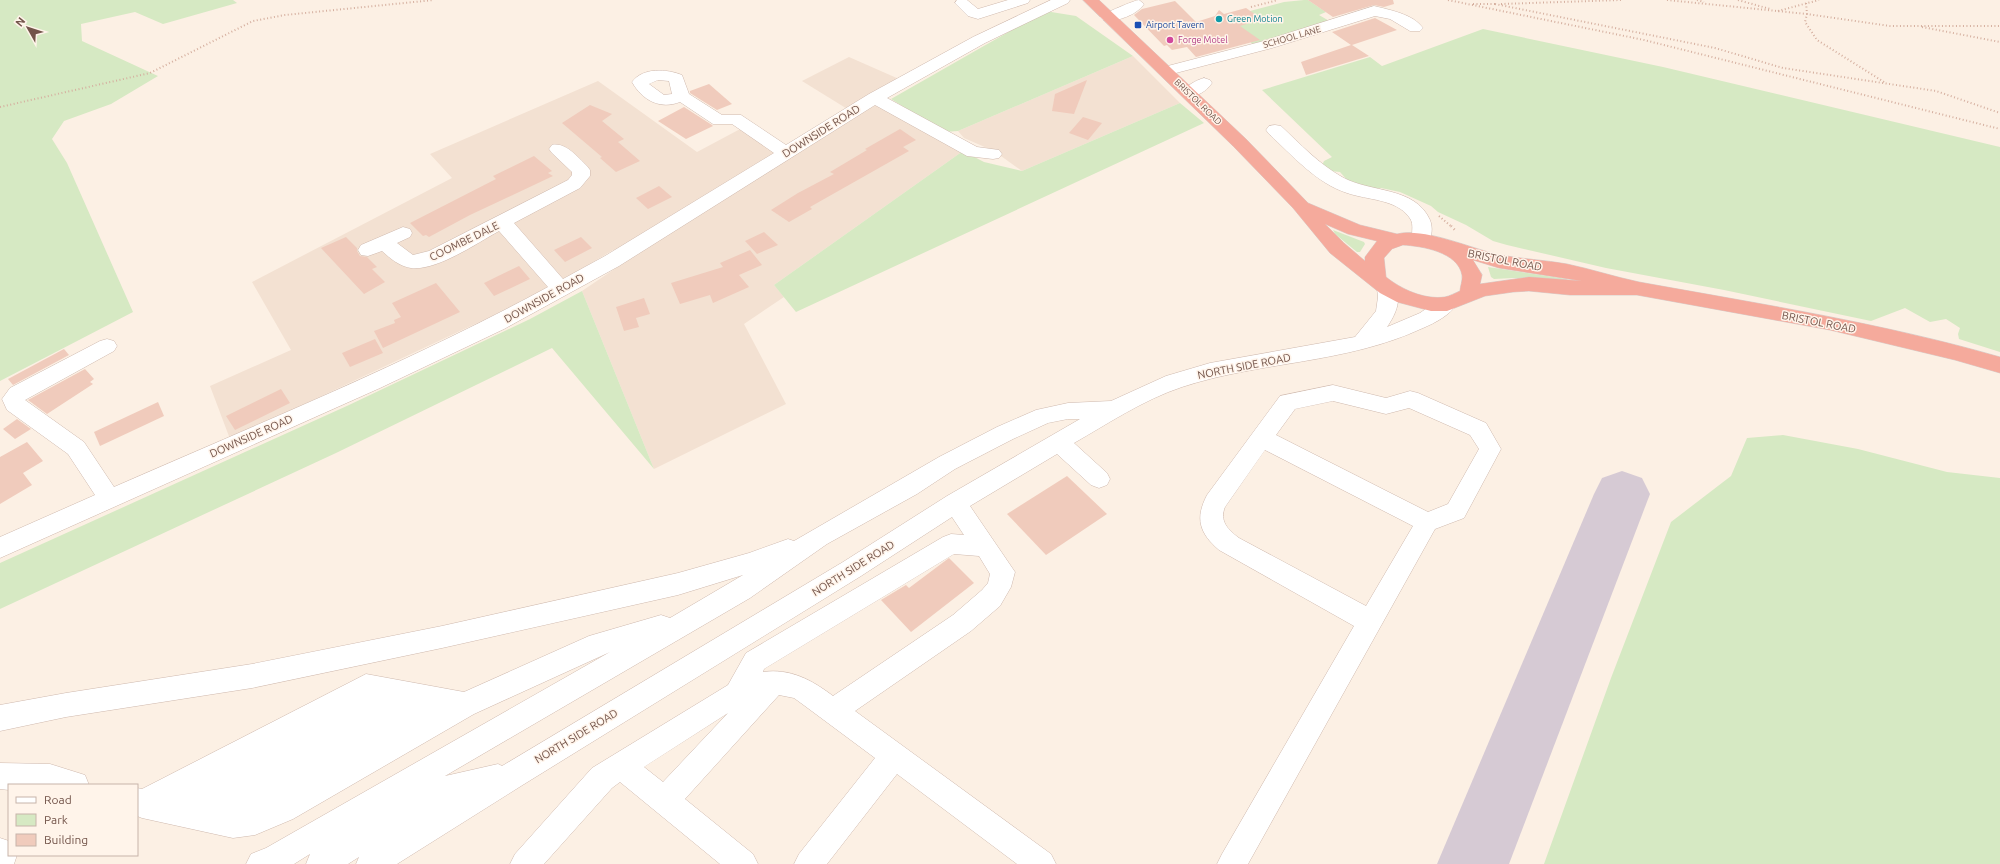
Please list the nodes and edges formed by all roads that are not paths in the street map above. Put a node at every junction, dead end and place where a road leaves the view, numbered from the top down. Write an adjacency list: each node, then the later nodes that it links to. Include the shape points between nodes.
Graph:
1 (979, 0): 5 (street)
2 (1023, 0): 5 (street, via 978,14 973,13)
3 (1063, 0): 15 (street, DOWNSIDE ROAD, via 979,40)
4 (1090, 0): 7 (highway, BRISTOL ROAD)
5 (960, 1)
6 (1137, 4): 7 (street, via 1129,10)
7 (1108, 17): 11 (highway, BRISTOL ROAD)
8 (1336, 24): 9 (street, SCHOOL LANE, via 1374,11 1395,16); 10 (street); 11 (street, SCHOOL LANE)
9 (1415, 28)
10 (1353, 29)
11 (1166, 71): 13 (highway, BRISTOL ROAD)
12 (1204, 83): 13 (street)
13 (1189, 93): 20 (highway, BRISTOL ROAD)
14 (681, 96): 18 (street, via 719,120 736,119)
15 (875, 98): 18 (street, DOWNSIDE ROAD); 19 (street, via 973,152)
16 (1276, 130): 25 (street, via 1335,181 1356,191 1393,199 1411,207 1420,219 1423,230)
17 (558, 149): 22 (street, COOMBE DALE, via 581,170 581,176 574,184)
18 (786, 153): 29 (street, DOWNSIDE ROAD, via 612,261)
19 (993, 154)
20 (1302, 207): 24 (highway, BRISTOL ROAD, via 1350,229); 27 (highway, BRISTOL ROAD, via 1337,248)
21 (471, 221): 22 (street, via 489,220)
22 (499, 224): 23 (street, COOMBE DALE, via 418,263 407,261 376,246); 29 (street, COOMBE DALE)
23 (403, 232)
24 (1393, 239): 25 (highway); 27 (highway, via 1383,245 1374,258 1373,268)
25 (1421, 239): 26 (highway)
26 (1444, 246): 28 (highway, BRISTOL ROAD, via 1499,261 1567,271); 30 (highway, via 1458,255 1471,269 1473,286)
27 (1382, 283): 31 (highway, via 1404,297 1431,304); 32 (street, via 1389,301 1386,315)
28 (1637, 288): 30 (highway, BRISTOL ROAD, via 1570,288 1529,284 1482,290); 34 (highway, BRISTOL ROAD, via 1830,323 1956,352)
29 (561, 289): 41 (street, DOWNSIDE ROAD, via 497,324 373,382)
30 (1469, 295): 31 (highway)
31 (1447, 304): 32 (street, NORTH SIDE ROAD, via 1427,318)
32 (1363, 342): 35 (street, NORTH SIDE ROAD, via 1332,351 1204,373 1155,389)
33 (107, 346): 41 (street, via 23,391 14,399 16,404 76,448)
34 (2000, 365)
35 (1114, 409): 36 (street, via 1068,411 1044,416); 38 (street, NORTH SIDE ROAD)
36 (1005, 433): 39 (street, via 1021,436 1031,444); 44 (street, via 947,463 908,488)
37 (1262, 438): 43 (street); 43 (street, via 1288,402 1333,393 1386,406 1410,398 1478,429 1490,449 1456,510); 48 (street, via 1215,502 1210,515 1214,527 1222,539 1231,546)
38 (1058, 442): 39 (street, NORTH SIDE ROAD); 40 (street)
39 (1032, 458): 42 (street, NORTH SIDE ROAD)
40 (1099, 479)
41 (109, 499): 46 (street, DOWNSIDE ROAD)
42 (955, 503): 45 (street); 66 (street, NORTH SIDE ROAD, via 852,569)
43 (1427, 522): 48 (street)
44 (819, 537): 47 (street, via 741,590); 54 (street, via 678,584 442,637 252,676)
45 (986, 547): 50 (street, via 951,544 755,661); 53 (street, via 1003,572 999,587 991,598 962,623)
46 (0, 548)
47 (693, 617): 52 (street, via 598,644); 76 (street, via 273,860)
48 (1371, 622): 81 (street)
49 (773, 683): 50 (street, via 757,684); 53 (street, via 800,688); 70 (street)
50 (738, 692): 62 (street)
51 (336, 702): 52 (street, via 366,686); 55 (street); 56 (street)
52 (465, 706): 56 (street)
53 (833, 711): 61 (street)
54 (0, 718)
55 (305, 718): 57 (street); 58 (street)
56 (436, 722): 58 (street)
57 (273, 734): 59 (street); 60 (street)
58 (407, 739): 60 (street)
59 (241, 751): 63 (street); 64 (street)
60 (377, 756): 64 (street)
61 (894, 756): 74 (street); 80 (street)
62 (621, 765): 70 (street); 78 (street, via 602,778)
63 (208, 769): 68 (street); 69 (street)
64 (346, 773): 69 (street)
65 (0, 776): 67 (street, via 50,778)
66 (511, 776): 73 (street, via 442,790); 75 (street, NORTH SIDE ROAD)
67 (71, 784)
68 (175, 786): 71 (street); 72 (street)
69 (315, 791): 72 (street)
70 (665, 800): 79 (street)
71 (140, 803): 72 (street, via 233,824 255,821)
72 (283, 809)
73 (390, 821): 75 (street); 77 (street)
74 (1028, 860)
75 (373, 863)
76 (261, 864)
77 (321, 864)
78 (525, 864)
79 (743, 864)
80 (809, 864)
81 (1232, 864)

